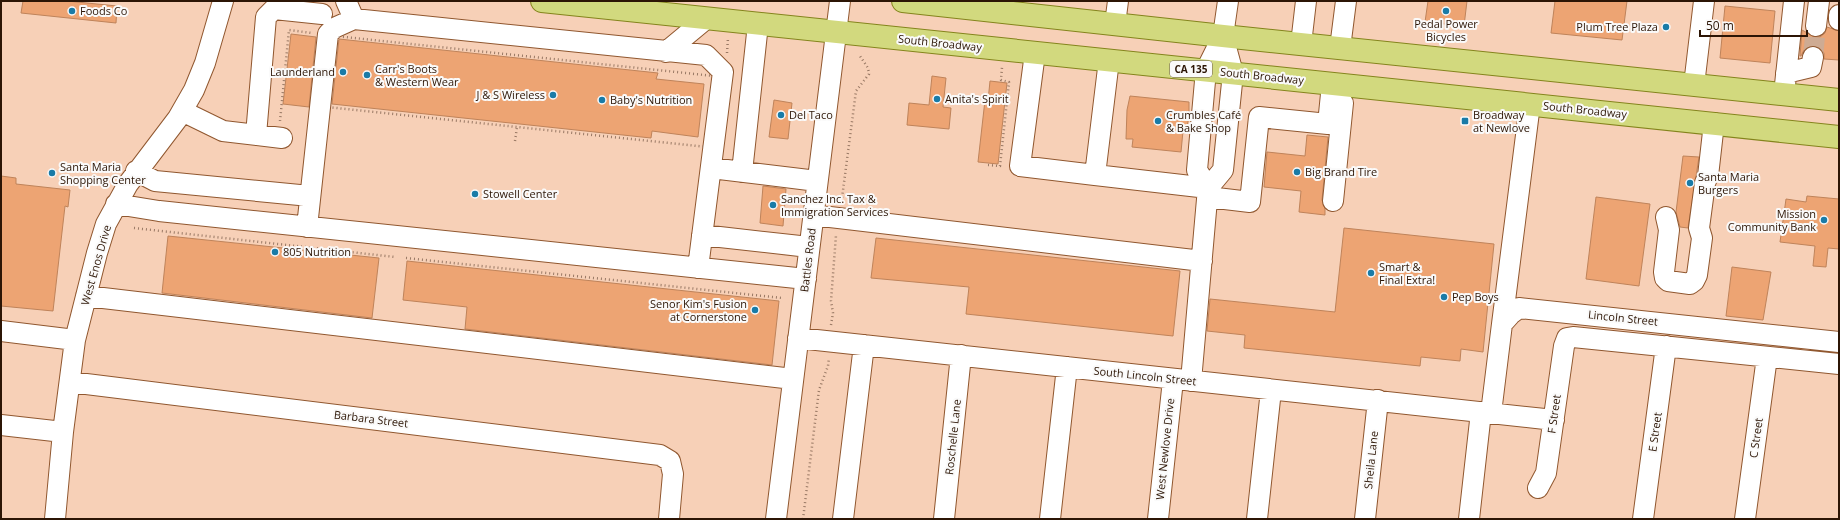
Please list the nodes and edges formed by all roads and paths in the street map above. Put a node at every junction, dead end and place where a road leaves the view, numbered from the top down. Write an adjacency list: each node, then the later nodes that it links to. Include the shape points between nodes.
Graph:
1 (209, 1): 29 (street, West Enos Drive)
2 (223, 1): 29 (street, West Enos Drive)
3 (542, 1): 20 (main road, South Broadway / CA 135)
4 (840, 1): 25 (street, Battles Road)
5 (903, 1): 13 (main road)
6 (1118, 1): 23 (street)
7 (1228, 1): 27 (street)
8 (1303, 1): 30 (street)
9 (1346, 1): 31 (street)
10 (1704, 1): 44 (street)
11 (1794, 1): 41 (street)
12 (1819, 1): 24 (street)
13 (947, 3): 15 (main road)
14 (275, 5): 18 (street); 52 (street, via 266,17)
15 (1001, 6): 16 (main road)
16 (1026, 8): 23 (main road)
17 (350, 10): 32 (street); 64 (street, via 328,34)
18 (322, 14)
19 (1839, 15): 21 (street)
20 (707, 18): 22 (main road, South Broadway / CA 135); 32 (street)
21 (1838, 20)
22 (758, 24): 25 (main road, South Broadway / CA 135); 59 (street)
23 (1115, 24): 27 (main road)
24 (1816, 26)
25 (836, 32): 33 (main road, South Broadway / CA 135); 61 (street, Battles Road)
26 (315, 33): 51 (path, via 289,30)
27 (1223, 36): 30 (main road); 39 (street); 40 (street)
28 (728, 37): 36 (path)
29 (211, 38): 48 (street, West Enos Drive, via 205,63)
30 (1301, 44): 31 (main road)
31 (1340, 48): 44 (main road)
32 (666, 52): 57 (street, via 706,55 723,72)
33 (1035, 53): 37 (main road, South Broadway / CA 135); 60 (street, via 1020,166)
34 (860, 56): 70 (path, via 868,68 868,74 856,91 842,198 835,210)
35 (1813, 57): 41 (street, via 1811,67)
36 (726, 60)
37 (1109, 60): 39 (main road, South Broadway / CA 135); 60 (street)
38 (1002, 67): 56 (path, via 1001,80 1009,82 1000,166)
39 (1206, 70): 40 (main road, South Broadway / CA 135); 63 (street, via 1197,170)
40 (1234, 73): 43 (main road, South Broadway / CA 135); 63 (street, via 1223,170)
41 (1786, 73): 45 (street)
42 (714, 76): 50 (path, via 335,36 327,107)
43 (1338, 84): 47 (main road, South Broadway / CA 135); 63 (street, via 1328,124 1259,118 1250,202); 65 (street)
44 (1694, 85): 45 (main road)
45 (1784, 94): 46 (main road)
46 (1839, 100)
47 (1530, 104): 49 (main road, South Broadway / CA 135); 82 (street)
48 (182, 111): 52 (street, via 223,131); 58 (street, West Enos Drive)
49 (1714, 123): 53 (main road, South Broadway / CA 135); 69 (street, via 1699,228 1702,238 1697,275 1690,284 1668,281 1665,278 1669,230)
50 (517, 127): 54 (path); 55 (path)
51 (281, 130): 52 (street)
52 (256, 135)
53 (1839, 137)
54 (515, 141)
55 (707, 147)
56 (988, 165)
57 (711, 168): 59 (street); 73 (street)
58 (136, 171): 62 (street, via 154,180); 66 (street, West Enos Drive)
59 (742, 172): 61 (street)
60 (1095, 175): 63 (street)
61 (817, 181): 68 (street, Battles Road)
62 (170, 182): 64 (street); 67 (street)
63 (1208, 193): 77 (street, West Newlove Drive)
64 (310, 196): 71 (street)
65 (1334, 201)
66 (116, 204): 67 (street); 80 (street, West Enos Drive, via 106,224)
67 (159, 211): 71 (street)
68 (813, 215): 70 (street); 74 (street, Battles Road)
69 (1666, 217)
70 (836, 218): 77 (street); 86 (path)
71 (307, 226): 78 (street)
72 (134, 228): 75 (path)
73 (702, 235): 74 (street); 78 (street)
74 (809, 247): 79 (street, Battles Road)
75 (395, 257)
76 (406, 258): 81 (path)
77 (1202, 261): 95 (street, West Newlove Drive)
78 (698, 268): 79 (street)
79 (806, 279): 84 (street, Battles Road)
80 (86, 296): 85 (street, West Enos Drive); 94 (street)
81 (782, 298)
82 (1502, 324): 87 (street, Lincoln Street, via 1510,314 1520,308); 99 (street)
83 (1, 331): 85 (street)
84 (798, 338): 86 (street, South Lincoln Street); 94 (street, Battles Road)
85 (75, 340): 96 (street, West Enos Drive)
86 (830, 341): 88 (street, South Lincoln Street); 107 (path, via 828,366 819,390)
87 (1839, 342)
88 (864, 345): 90 (street, South Lincoln Street); 108 (street)
89 (1666, 346): 91 (street); 100 (street, F Street, via 1573,336 1567,338); 115 (street, E Street)
90 (961, 355): 93 (street, South Lincoln Street); 109 (street, Roschelle Lane)
91 (1767, 357): 92 (street); 116 (street, C Street)
92 (1839, 364)
93 (1066, 367): 95 (street, South Lincoln Street); 110 (street)
94 (793, 378): 106 (street, Battles Road)
95 (1182, 381): 97 (street, South Lincoln Street); 111 (street, West Newlove Drive)
96 (70, 382): 102 (street, West Enos Drive); 105 (street, Barbara Street, via 660,455 670,462 673,474)
97 (1271, 390): 98 (street, South Lincoln Street); 112 (street)
98 (1378, 400): 99 (street, South Lincoln Street); 113 (street, Sheila Lane)
99 (1486, 412): 100 (street, South Lincoln Street); 114 (street)
100 (1554, 420): 103 (street, F Street, via 1546,473)
101 (1, 425): 102 (street)
102 (63, 432): 104 (street, West Enos Drive)
103 (1538, 488)
104 (54, 519)
105 (669, 519)
106 (776, 519)
107 (803, 519)
108 (843, 519)
109 (944, 519)
110 (1050, 519)
111 (1158, 519)
112 (1257, 519)
113 (1365, 519)
114 (1469, 519)
115 (1643, 519)
116 (1746, 519)

